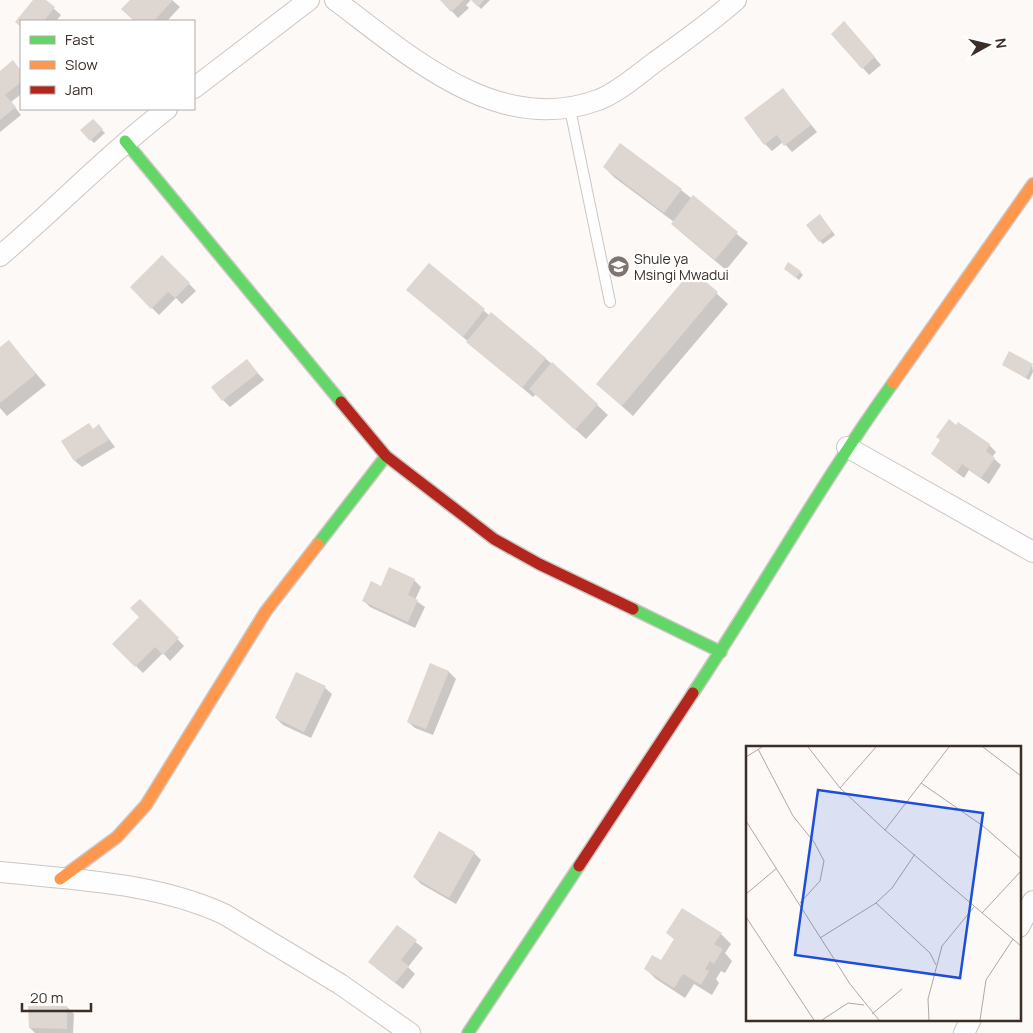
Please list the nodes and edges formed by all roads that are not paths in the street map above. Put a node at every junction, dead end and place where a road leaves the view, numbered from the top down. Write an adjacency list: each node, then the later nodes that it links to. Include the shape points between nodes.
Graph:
1 (309, 0): 4 (street)
2 (335, 0): 5 (street, via 434,72 474,94 499,104 541,110)
3 (736, 0): 5 (street, via 711,23 600,100)
4 (195, 87)
5 (570, 109): 10 (lane)
6 (166, 110): 7 (street)
7 (125, 141): 9 (street); 12 (street)
8 (1033, 184): 11 (street)
9 (0, 256)
10 (610, 302)
11 (847, 447): 13 (street); 14 (street)
12 (386, 456): 14 (street, via 494,539); 16 (street, via 266,612 146,805 110,844)
13 (1033, 552)
14 (721, 652): 21 (street)
15 (0, 872): 16 (street)
16 (60, 879): 20 (street, via 126,886 182,897 204,905 340,984)
17 (1033, 901): 18 (street)
18 (1020, 925)
19 (970, 1020): 22 (street)
20 (410, 1033)
21 (468, 1033)
22 (964, 1033)

